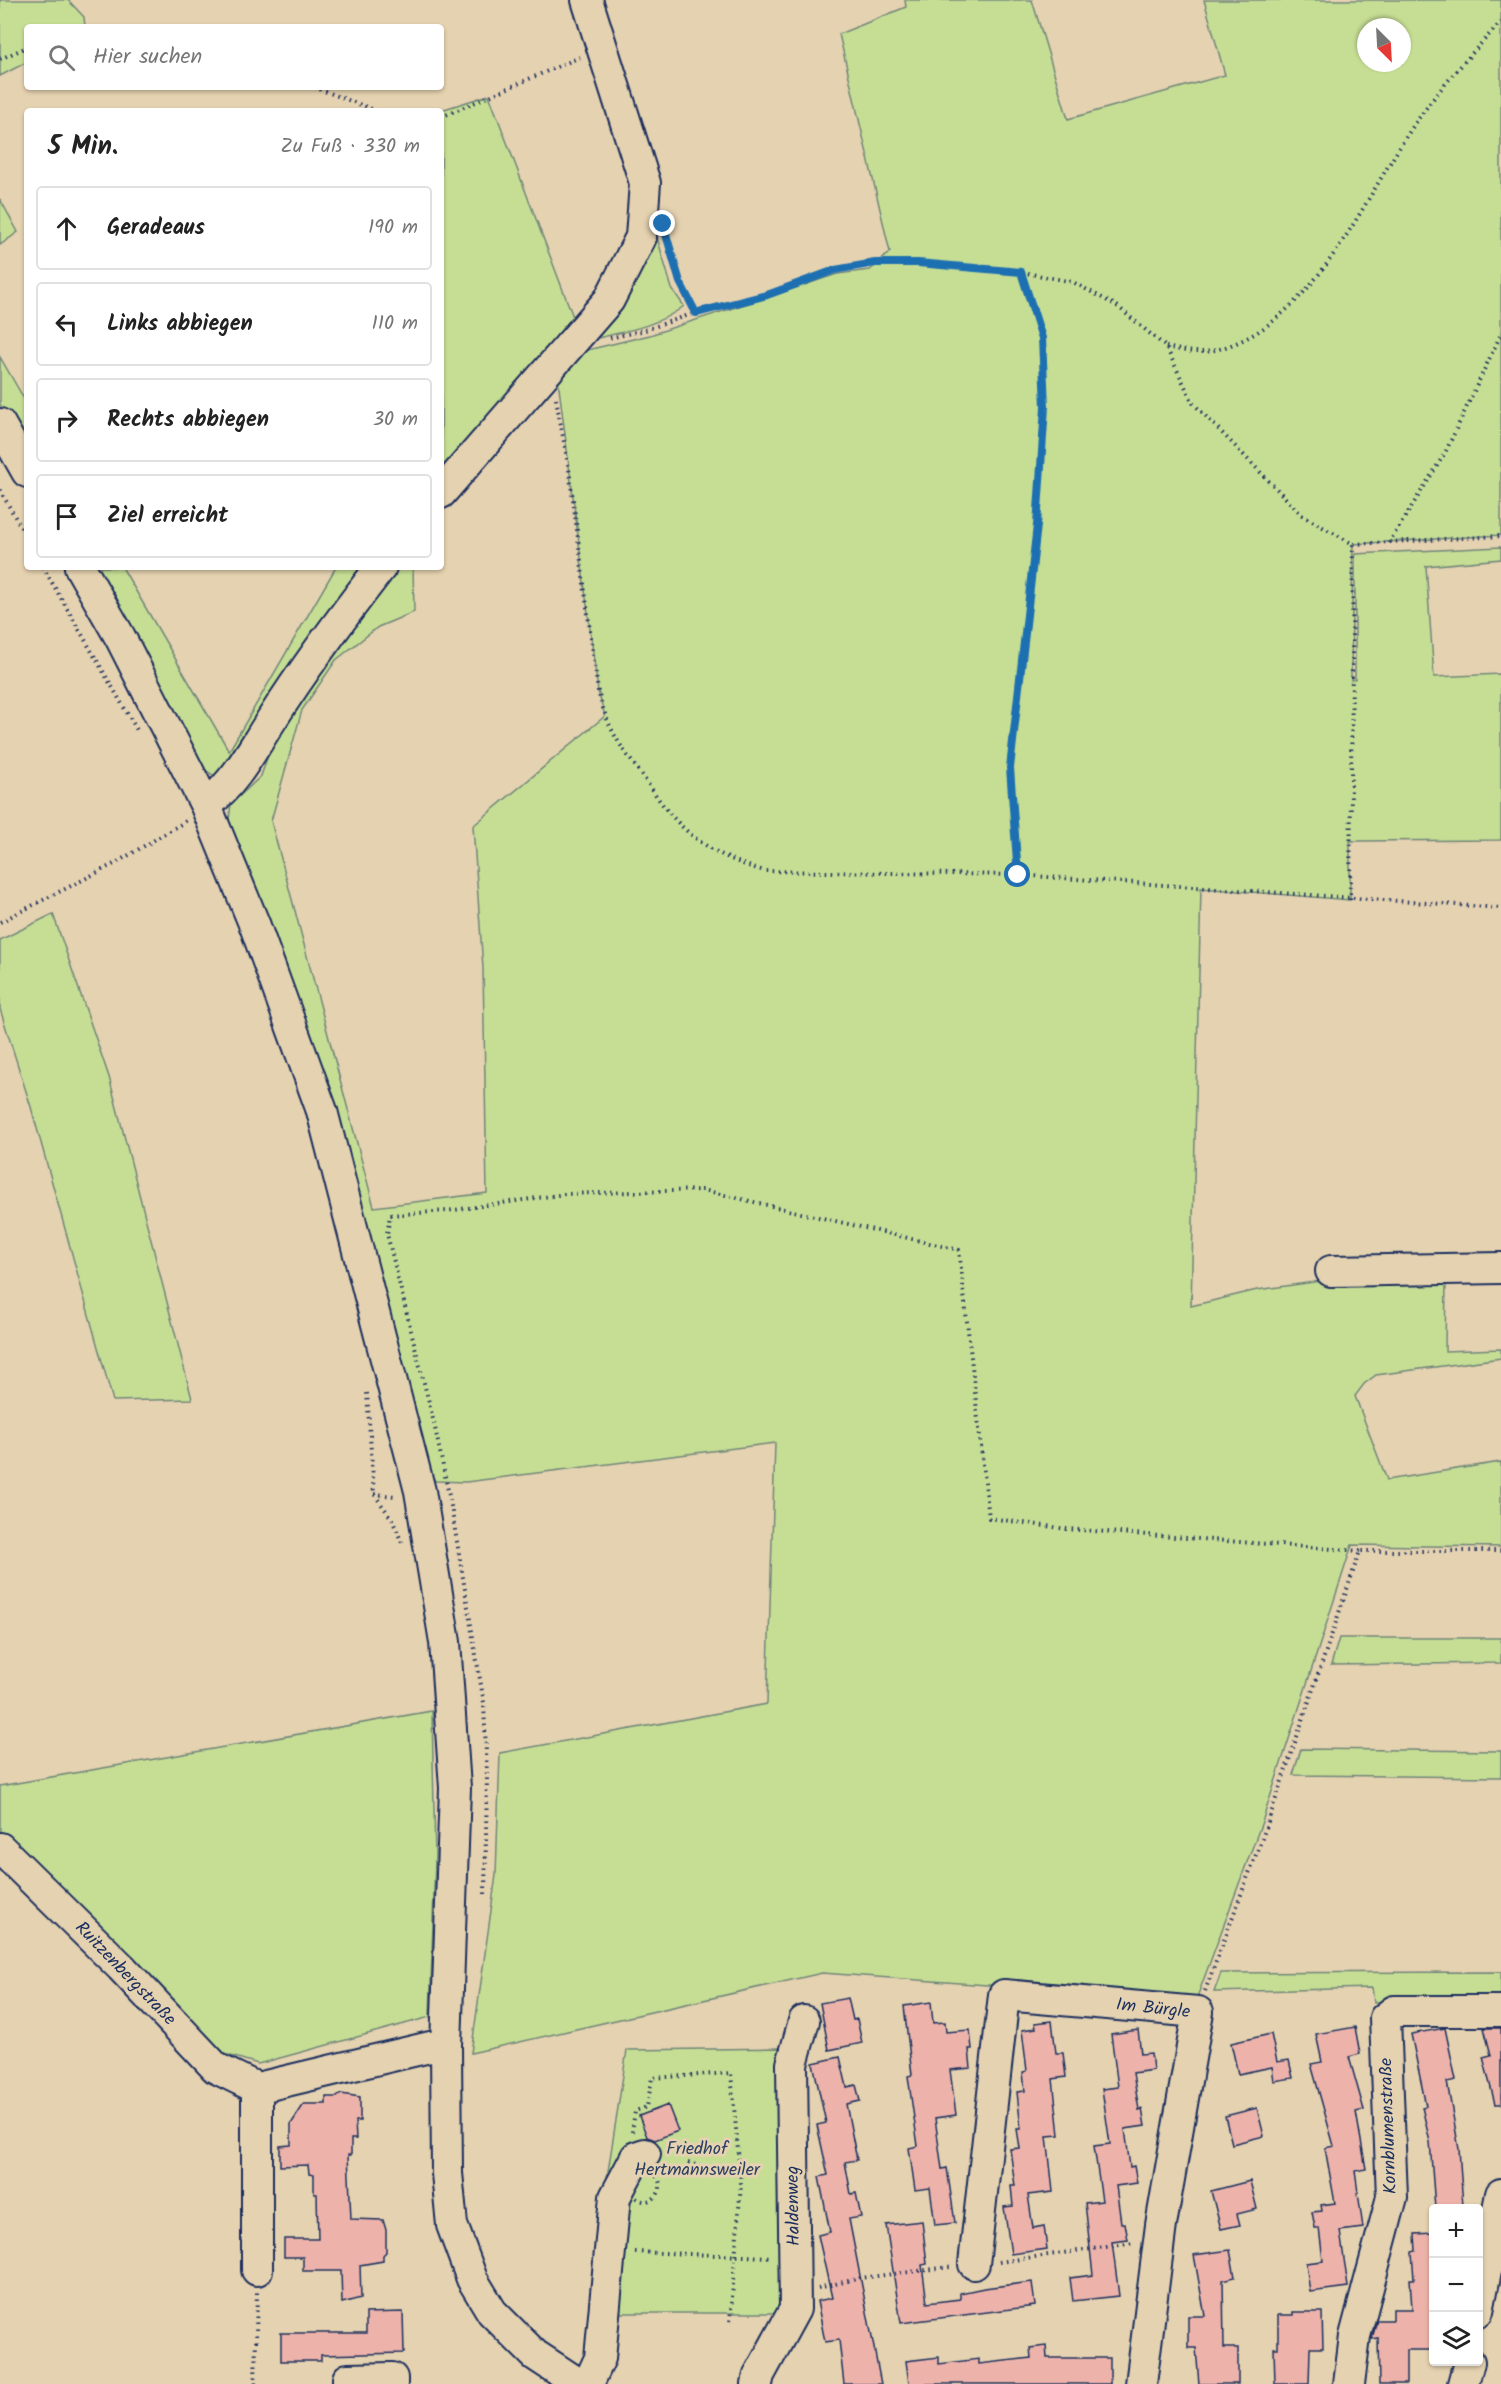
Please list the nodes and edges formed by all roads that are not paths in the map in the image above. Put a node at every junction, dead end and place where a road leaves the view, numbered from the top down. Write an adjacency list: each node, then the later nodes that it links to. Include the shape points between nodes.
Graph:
1 (587, 0): 4 (street, via 645,183 641,237 609,300)
2 (0, 424): 3 (street)
3 (24, 467)
4 (444, 490)
5 (82, 570): 7 (street, via 120,637)
6 (379, 570): 7 (street, via 271,720 250,758 230,784)
7 (193, 812): 13 (street, via 255,926 322,1111 420,1491 445,1642 453,1741 453,1880)
8 (1501, 1268): 9 (street)
9 (1331, 1271)
10 (0, 1848): 14 (street, Ruitzenbergstraße, via 216,2068)
11 (1501, 2011): 27 (street, Kornblumenstraße, via 1394,2011 1385,2018 1392,2197 1355,2336)
12 (804, 2021): 25 (street, Haldenweg, via 792,2064 795,2309)
13 (446, 2046): 14 (street); 23 (street, via 447,2173 458,2247 492,2312 512,2335)
14 (257, 2088): 18 (street)
15 (641, 2156): 24 (street, via 615,2197 600,2358)
16 (1501, 2194): 19 (street)
17 (974, 2264): 26 (street, Im Bürgle, via 1005,1995 1198,2012 1161,2225)
18 (258, 2270)
19 (1483, 2290)
20 (1468, 2366): 28 (street)
21 (348, 2384): 22 (street, via 348,2379 392,2378)
22 (392, 2384)
23 (579, 2384)
24 (588, 2384)
25 (757, 2384)
26 (1141, 2384)
27 (1349, 2384)
28 (1463, 2384)

